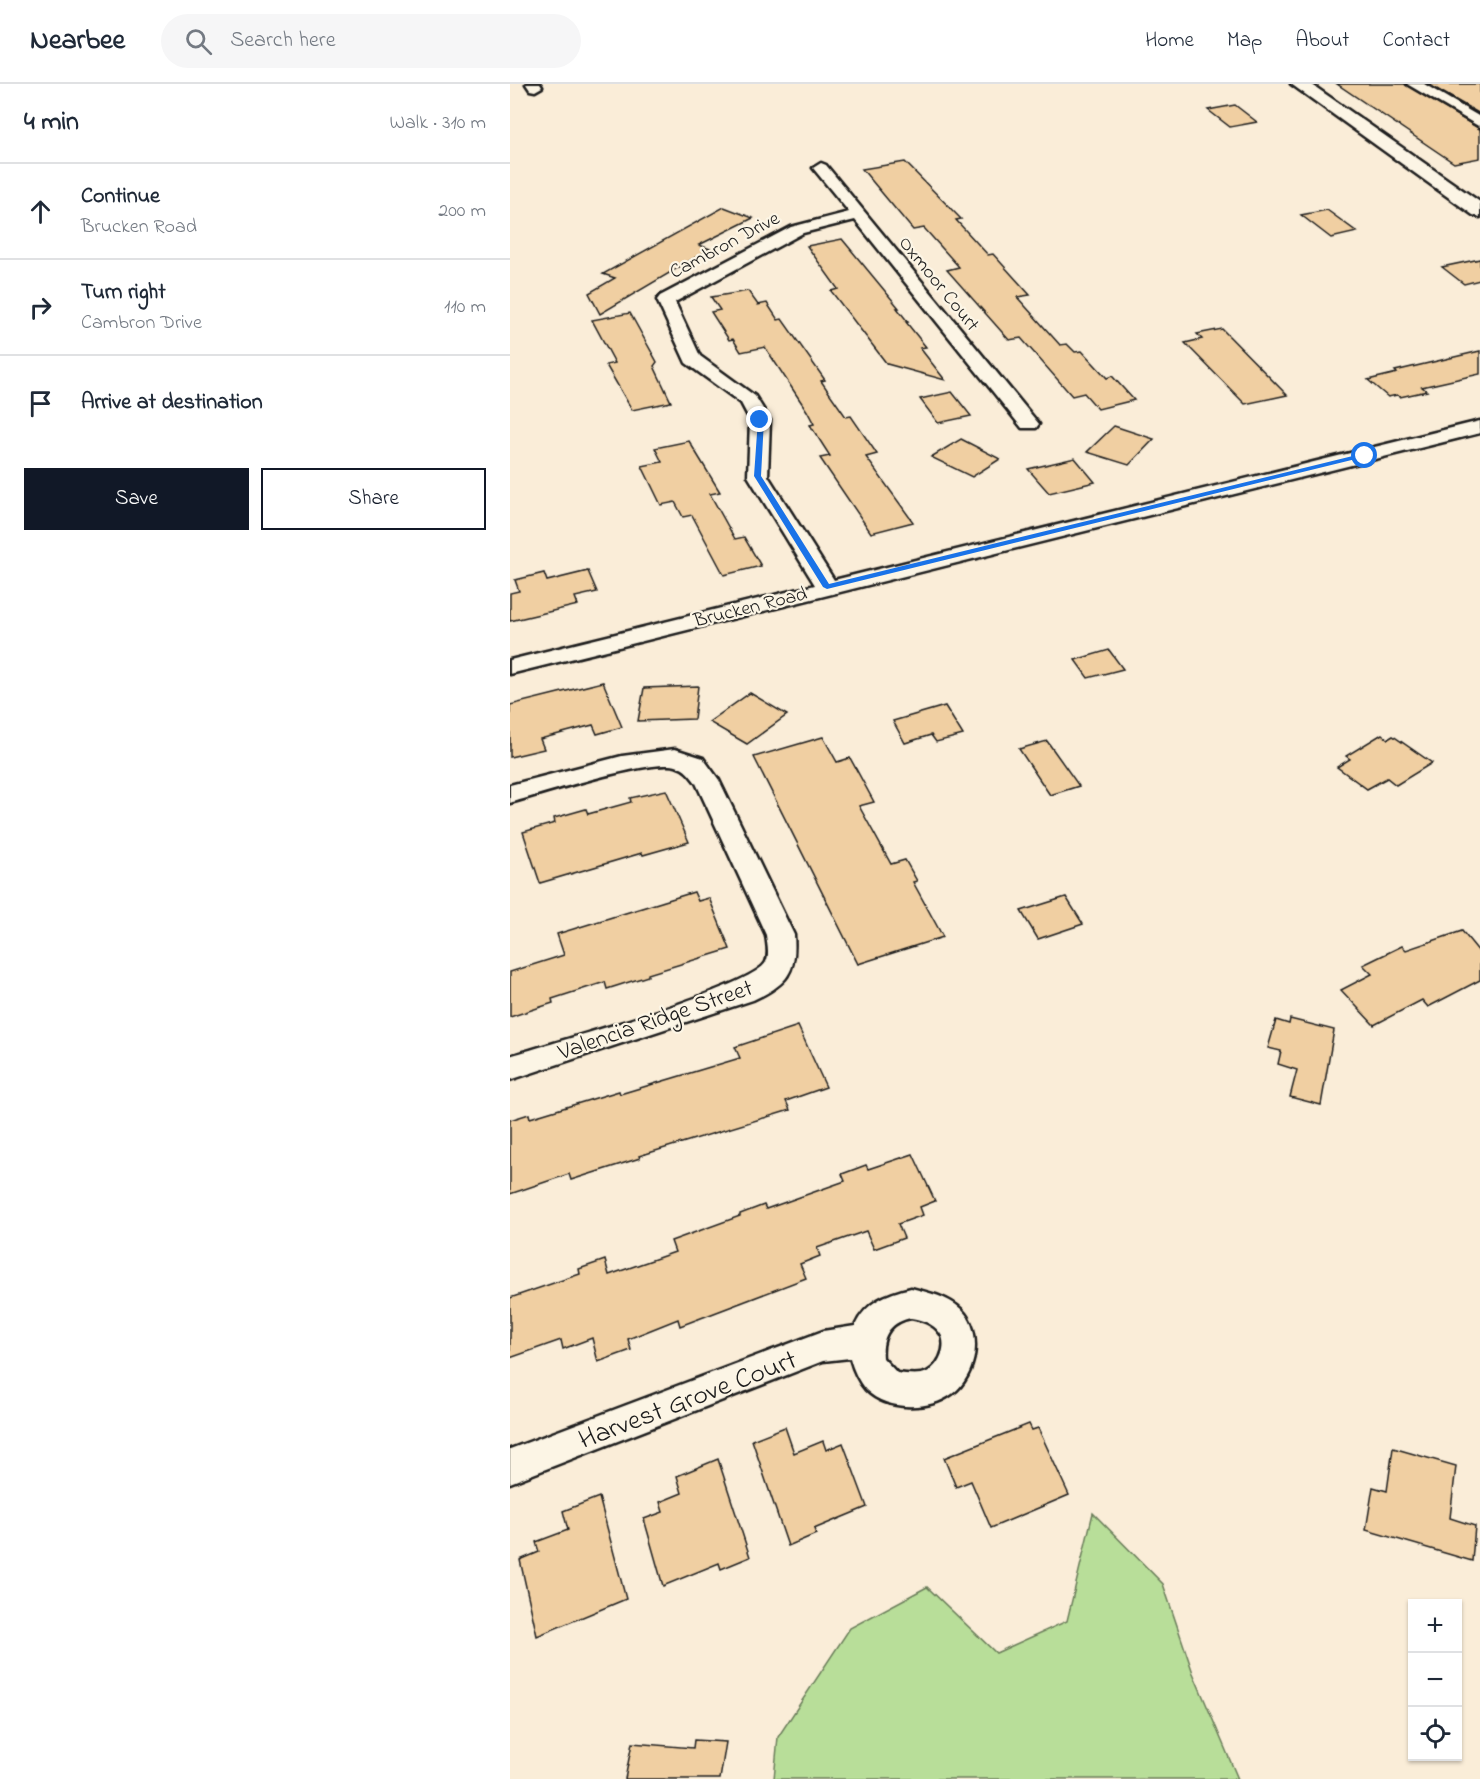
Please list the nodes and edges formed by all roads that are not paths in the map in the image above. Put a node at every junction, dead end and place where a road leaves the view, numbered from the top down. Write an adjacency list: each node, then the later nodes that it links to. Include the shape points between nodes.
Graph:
1 (1300, 84): 5 (street)
2 (1414, 84): 3 (street)
3 (1480, 123)
4 (821, 168): 6 (street, Oxmoor Court)
5 (1480, 211)
6 (857, 215): 7 (street, Oxmoor Court); 9 (street, Cambron Drive, via 797,230 666,300 692,359 748,400 760,420 758,476)
7 (1029, 424)
8 (1480, 427): 9 (street, Brucken Road)
9 (827, 587): 10 (street, Brucken Road)
10 (510, 667)
11 (510, 794): 12 (street, Valencia Ridge Street, via 655,758 675,757 694,764 707,780 780,935 782,956 775,971 758,985 726,999)
12 (510, 1068)
13 (866, 1340): 14 (street, Harvest Grove Court, via 823,1346)
14 (510, 1466)

